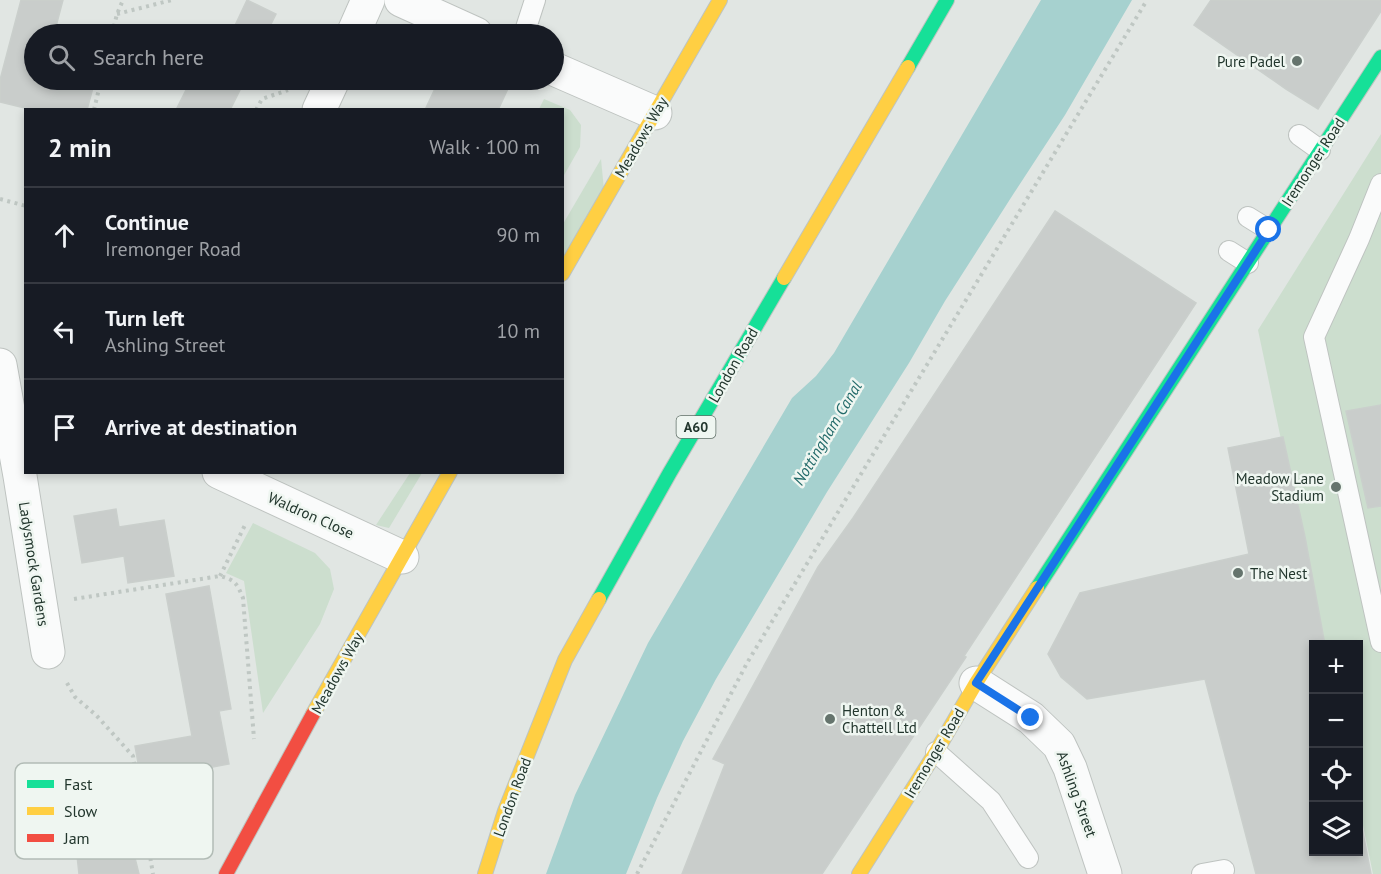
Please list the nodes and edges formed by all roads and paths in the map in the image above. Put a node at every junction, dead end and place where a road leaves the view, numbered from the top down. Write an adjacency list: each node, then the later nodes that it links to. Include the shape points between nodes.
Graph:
1 (123, 0): 9 (path)
2 (171, 0): 9 (path)
3 (368, 0): 11 (street)
4 (401, 0): 12 (street)
5 (535, 0): 13 (lane)
6 (720, 0): 20 (street, Meadows Way)
7 (947, 0): 49 (street, London Road / A60, via 669,474 565,660 505,811)
8 (1147, 0): 50 (path, via 747,663)
9 (117, 14): 10 (path)
10 (114, 24)
11 (357, 24)
12 (454, 24)
13 (528, 24)
14 (1381, 57): 22 (street, Iremonger Road)
15 (564, 73): 20 (street)
16 (99, 90): 18 (path)
17 (328, 90): 19 (street)
18 (94, 108)
19 (320, 108)
20 (655, 112): 30 (street, Meadows Way)
21 (1299, 135): 22 (lane)
22 (1320, 150): 27 (street, Iremonger Road)
23 (1381, 184): 38 (lane, via 1314,337)
24 (0, 199): 25 (path)
25 (24, 205)
26 (1248, 217): 27 (lane)
27 (1269, 230): 29 (street, Iremonger Road)
28 (1228, 251): 29 (lane)
29 (1248, 263): 40 (street, Iremonger Road)
30 (564, 271)
31 (0, 365): 32 (street)
32 (24, 470)
33 (25, 474): 37 (street, Ladysmock Gardens)
34 (223, 474): 36 (street, Waldron Close)
35 (449, 474): 36 (street, Meadows Way)
36 (402, 557): 48 (street, Meadows Way)
37 (41, 604): 39 (street, Ladysmock Gardens); 41 (path, via 220,576 230,578 243,598)
38 (1381, 642)
39 (48, 652): 43 (path, via 75,697 133,756)
40 (976, 683): 42 (street, Iremonger Road); 52 (street, Ashling Street, via 1031,718 1059,745)
41 (254, 739)
42 (936, 752): 44 (lane, via 991,801); 51 (street, Iremonger Road)
43 (134, 763)
44 (1028, 858)
45 (150, 859): 47 (path)
46 (1224, 870): 53 (lane)
47 (153, 874)
48 (226, 874)
49 (485, 874)
50 (637, 874)
51 (859, 874)
52 (1105, 874)
53 (1202, 874)

